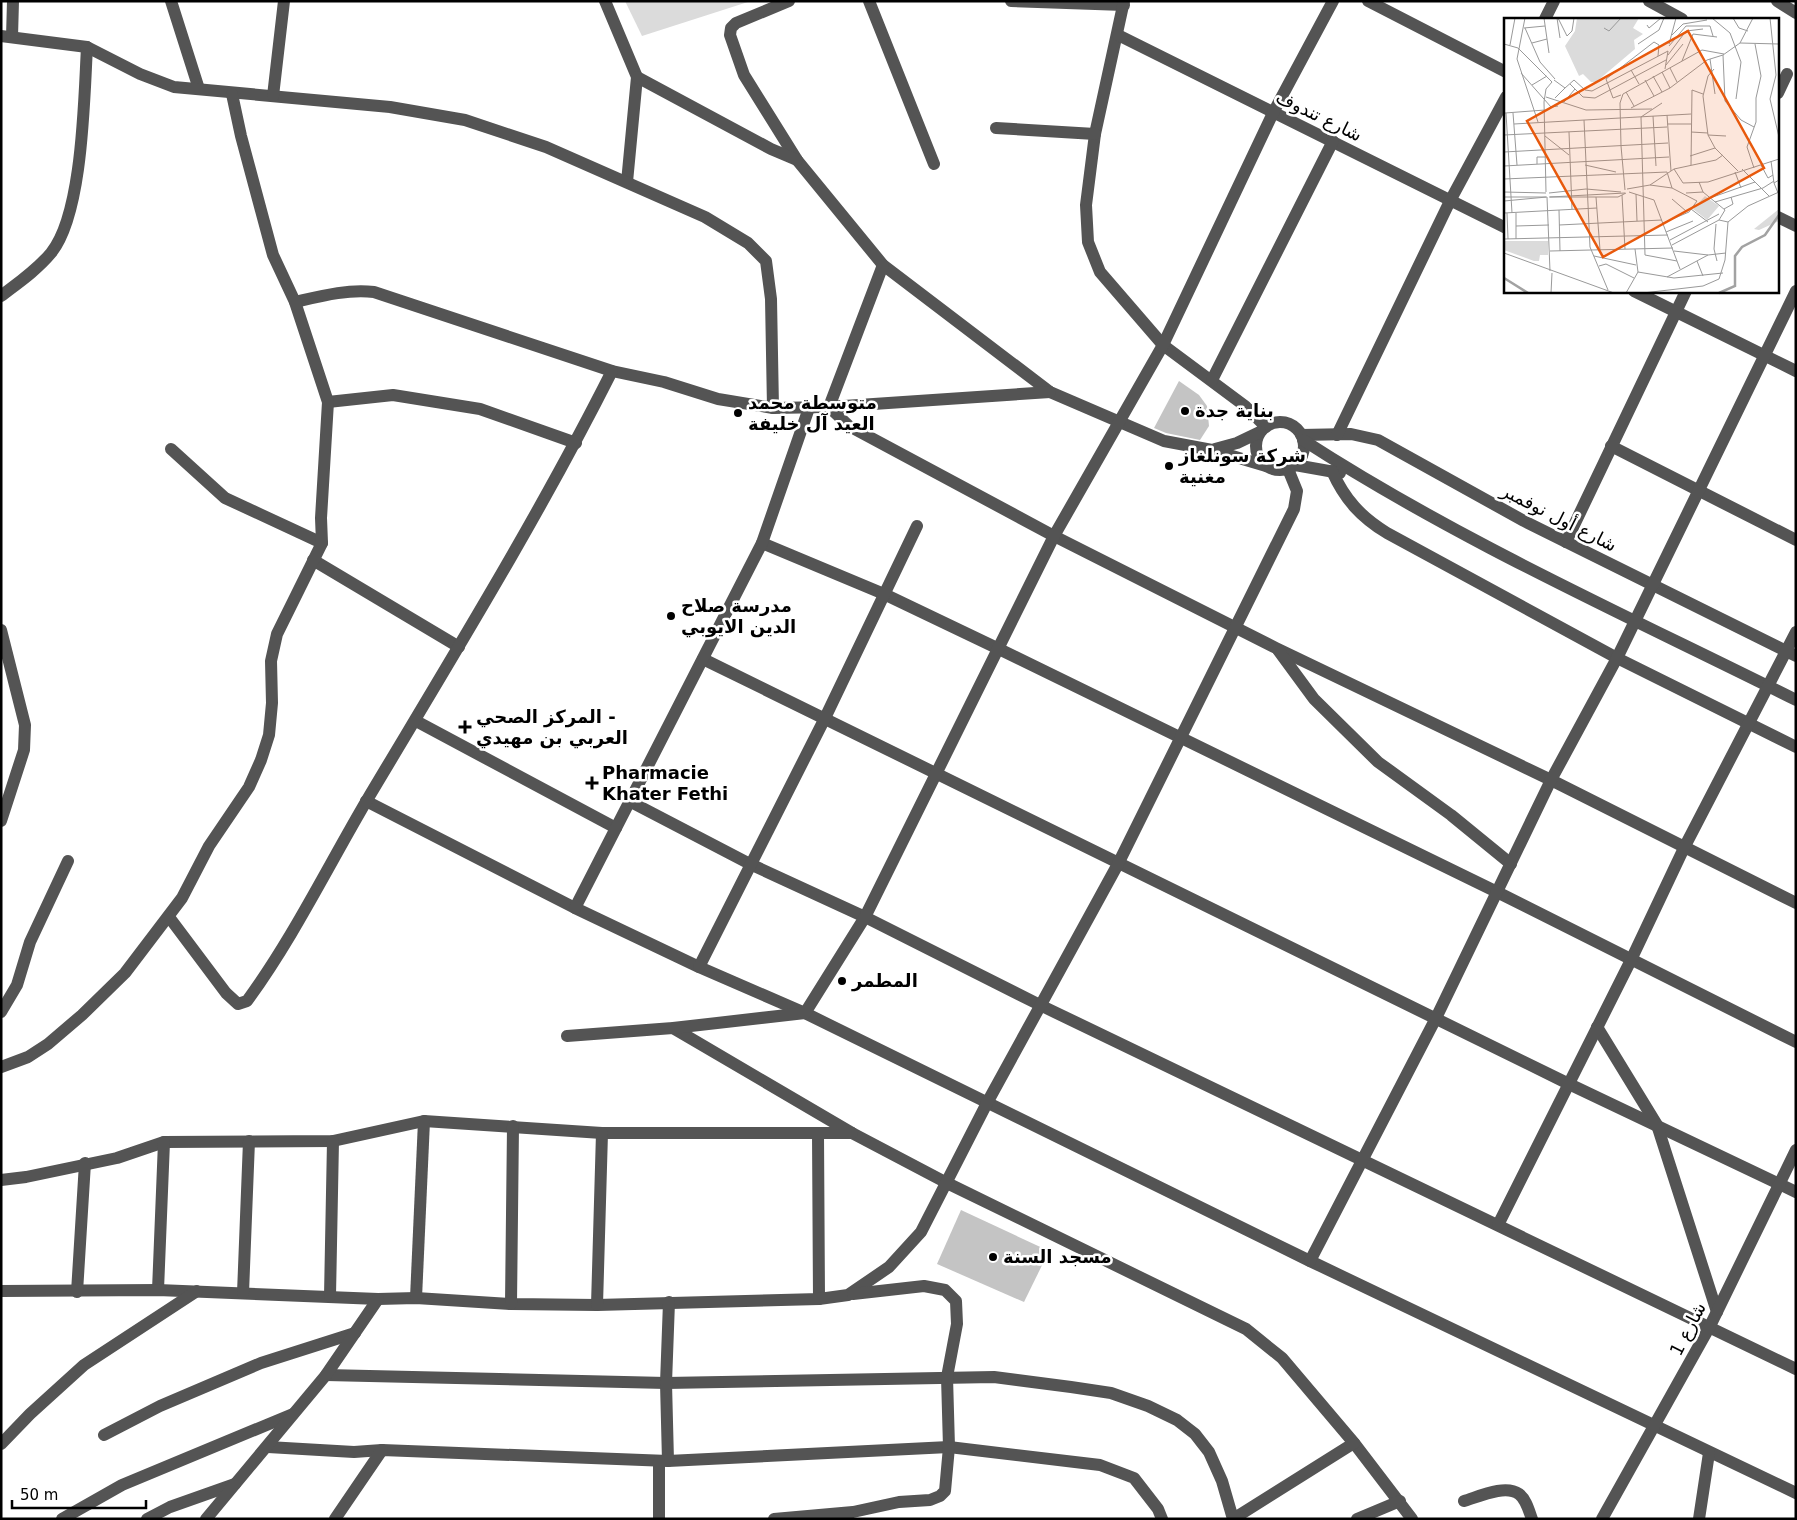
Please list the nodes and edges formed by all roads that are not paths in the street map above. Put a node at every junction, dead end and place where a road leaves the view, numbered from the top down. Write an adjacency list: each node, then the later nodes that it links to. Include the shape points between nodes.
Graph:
1 (13, 1): 18 (street)
2 (171, 1): 23 (street)
3 (284, 1): 26 (street)
4 (605, 1): 22 (street)
5 (789, 1): 32 (street, via 736,23 730,35 744,75)
6 (869, 1): 33 (street)
7 (1011, 1): 13 (street)
8 (1333, 1): 28 (street)
9 (1368, 1): 20 (street)
10 (1554, 1): 15 (street)
11 (1649, 1): 16 (street)
12 (1778, 1): 14 (street)
13 (1124, 3): 17 (street)
14 (1796, 13)
15 (1546, 18)
16 (1680, 18)
17 (1118, 35): 28 (street, شارع تندوف); 30 (street)
18 (6, 37): 19 (street)
19 (87, 48): 23 (street, via 174,88); 43 (street, via 83,130 68,216 51,252 30,274)
20 (1504, 71)
21 (1787, 74): 24 (street)
22 (637, 77): 32 (street); 34 (street)
23 (198, 89): 25 (street)
24 (1780, 89)
25 (232, 94): 26 (street); 44 (street, via 273,255)
26 (273, 96): 34 (street, via 390,107 465,120 546,147)
27 (1504, 101): 35 (street)
28 (1272, 113): 31 (street, شارع تندوف); 46 (street)
29 (996, 128): 30 (street)
30 (1095, 134): 46 (street, via 1086,205 1088,242 1100,272)
31 (1333, 141): 35 (street, شارع تندوف); 50 (street)
32 (797, 160): 39 (street)
33 (934, 164)
34 (627, 182): 54 (street, via 705,217 748,243 766,261 772,299)
35 (1450, 201): 38 (street, شارع تندوف); 58 (street)
36 (1780, 218): 37 (street)
37 (1796, 226)
38 (1504, 227)
39 (883, 265): 51 (street); 53 (street)
40 (1636, 292): 45 (street)
41 (1686, 292): 45 (street)
42 (1796, 292): 47 (street)
43 (1, 296)
44 (295, 302): 48 (street, via 337,292 374,292); 52 (street)
45 (1676, 312): 47 (street); 61 (street)
46 (1162, 345): 50 (street); 56 (street)
47 (1766, 356): 49 (street); 68 (street)
48 (612, 371): 54 (street, via 664,382 718,399); 60 (street)
49 (1796, 371)
50 (1212, 380): 57 (street, via 1246,406)
51 (1050, 392): 53 (street); 56 (street)
52 (328, 402): 60 (street, via 394,395 480,409); 74 (street)
53 (829, 407): 55 (street); 70 (street, via 849,426)
54 (774, 408): 55 (street)
55 (809, 408): 73 (street)
56 (1120, 424): 63 (street, via 1164,441); 70 (street)
57 (1263, 429): 59 (street, via 1285,423 1292,425); 63 (street, via 1237,443); 64 (street, via 1256,446 1257,454)
58 (1337, 435): 59 (street, شارع أول نوفمبر); 72 (street, شارع أول نوفمبر, via 1351,434 1378,440)
59 (1302, 437): 65 (street, via 1303,454); 67 (street)
60 (576, 443): 82 (street)
61 (1611, 446): 68 (street); 72 (street)
62 (171, 449): 74 (street, via 225,498)
63 (1212, 450): 64 (street)
64 (1266, 466): 65 (street, via 1273,469)
65 (1291, 467): 66 (street); 79 (street, via 1297,491 1296,503)
66 (1332, 472): 67 (street); 86 (street, via 1341,492 1370,523)
67 (1362, 478): 78 (street)
68 (1699, 492): 71 (street); 76 (street)
69 (917, 526): 77 (street)
70 (1054, 536): 79 (street); 84 (street)
71 (1796, 540)
72 (1566, 542): 76 (street, شارع أول نوفمبر)
73 (762, 543): 77 (street); 87 (street)
74 (322, 544): 75 (street)
75 (313, 560): 82 (street); 109 (street, via 277,634 271,661 269,735 261,760 249,788 209,846)
76 (1652, 584): 78 (street); 85 (street, شارع أول نوفمبر)
77 (884, 594): 84 (street); 90 (street)
78 (1634, 621): 86 (street); 88 (street)
79 (1235, 626): 83 (street); 93 (street)
80 (1, 630): 99 (street, via 25,725 24,750)
81 (1796, 632): 85 (street)
82 (459, 646): 91 (street)
83 (1276, 648): 96 (street); 105 (street, via 1314,700 1378,762 1451,815)
84 (998, 649): 93 (street); 95 (street)
85 (1791, 654): 88 (street)
86 (1617, 658): 92 (street); 96 (street)
87 (703, 659): 90 (street); 98 (street)
88 (1769, 686): 89 (street); 92 (street)
89 (1796, 700)
90 (825, 718): 95 (street); 103 (street)
91 (416, 721): 97 (street); 100 (street)
92 (1748, 723): 94 (street); 101 (street)
93 (1181, 740): 104 (street); 106 (street)
94 (1796, 747)
95 (936, 772): 104 (street); 110 (street)
96 (1551, 780): 101 (street); 105 (street)
97 (366, 801): 108 (street); 109 (street, via 298,924 243,1004 238,1004 226,993)
98 (631, 802): 100 (street); 103 (street)
99 (1, 821)
100 (616, 828): 108 (street)
101 (1684, 848): 107 (street); 111 (street)
102 (68, 861): 114 (street, via 30,942 17,985)
103 (750, 864): 110 (street); 112 (street)
104 (1118, 864): 113 (street); 116 (street)
105 (1510, 864): 106 (street)
106 (1497, 892): 111 (street); 116 (street)
107 (1796, 903)
108 (575, 908): 112 (street)
109 (169, 917): 121 (street, via 125,973 82,1014 48,1044 28,1057)
110 (865, 917): 113 (street); 115 (street)
111 (1631, 960): 117 (street); 120 (street)
112 (699, 967): 115 (street)
113 (1042, 1006): 123 (street); 134 (street)
114 (1, 1012)
115 (805, 1013): 118 (street); 123 (street)
116 (1436, 1018): 122 (street); 134 (street)
117 (1596, 1027): 122 (street); 125 (street)
118 (673, 1028): 119 (street); 128 (street)
119 (567, 1036)
120 (1796, 1042)
121 (1, 1067)
122 (1569, 1084): 125 (street); 140 (street)
123 (987, 1103): 137 (street); 141 (street)
124 (424, 1121): 126 (street); 131 (street); 149 (street)
125 (1657, 1125): 138 (street); 155 (street)
126 (513, 1126): 127 (street); 153 (street)
127 (602, 1133): 129 (street); 154 (street)
128 (852, 1133): 129 (street); 137 (street)
129 (818, 1134): 151 (street)
130 (249, 1141): 131 (street); 132 (street); 146 (street)
131 (334, 1141): 148 (street)
132 (164, 1142): 135 (street, via 117,1158); 142 (street)
133 (1796, 1150): 138 (street, شارع 1)
134 (1363, 1159): 140 (street); 141 (street)
135 (85, 1163): 136 (street); 144 (street)
136 (1, 1180)
137 (947, 1183): 147 (street, via 921,1232 890,1267); 165 (street, via 1246,1328 1282,1358)
138 (1780, 1185): 139 (street); 155 (street, شارع 1)
139 (1796, 1192)
140 (1498, 1225): 156 (street)
141 (1310, 1261): 163 (street)
142 (158, 1290): 144 (street); 145 (street)
143 (1, 1291): 144 (street)
144 (77, 1292)
145 (198, 1292): 146 (street); 166 (street, via 84,1365)
146 (243, 1293): 148 (street)
147 (848, 1295): 151 (street); 160 (street, via 924,1286 945,1290 956,1301 958,1309)
148 (330, 1296): 150 (street)
149 (416, 1298): 150 (street); 153 (street)
150 (378, 1299): 157 (street)
151 (818, 1299): 152 (street)
152 (669, 1302): 154 (street); 161 (street)
153 (511, 1304): 154 (street)
154 (597, 1305)
155 (1717, 1312): 156 (street, شارع 1)
156 (1710, 1326): 158 (street); 163 (street, شارع 1)
157 (355, 1334): 159 (street); 164 (street, via 252,1367 160,1406)
158 (1796, 1370)
159 (326, 1375): 161 (street); 162 (street)
160 (947, 1377): 161 (street); 165 (street, via 994,1376 1110,1393 1177,1420 1195,1434 1209,1452 1222,1481 1232,1519); 168 (street)
161 (666, 1383): 171 (street)
162 (296, 1413): 167 (street); 176 (street, via 122,1485)
163 (1656, 1426): 170 (street); 186 (street, شارع 1)
164 (104, 1435)
165 (1354, 1443): 174 (street)
166 (1, 1444)
167 (268, 1447): 169 (street, via 354,1452); 172 (street)
168 (949, 1447): 171 (street); 181 (street, via 947,1484 940,1496 853,1512); 182 (street, via 1100,1465 1134,1478 1158,1508)
169 (382, 1450): 171 (street); 179 (street)
170 (1709, 1453): 173 (street); 187 (street)
171 (664, 1461): 180 (street)
172 (235, 1484): 177 (street); 178 (street)
173 (1796, 1493)
174 (1400, 1501): 183 (street); 184 (street)
175 (1464, 1501): 185 (street, via 1491,1493 1518,1493)
176 (62, 1519)
177 (146, 1519)
178 (206, 1519)
179 (335, 1519)
180 (659, 1519)
181 (774, 1519)
182 (1162, 1519)
183 (1357, 1519)
184 (1412, 1519)
185 (1532, 1519)
186 (1602, 1519)
187 (1699, 1519)

